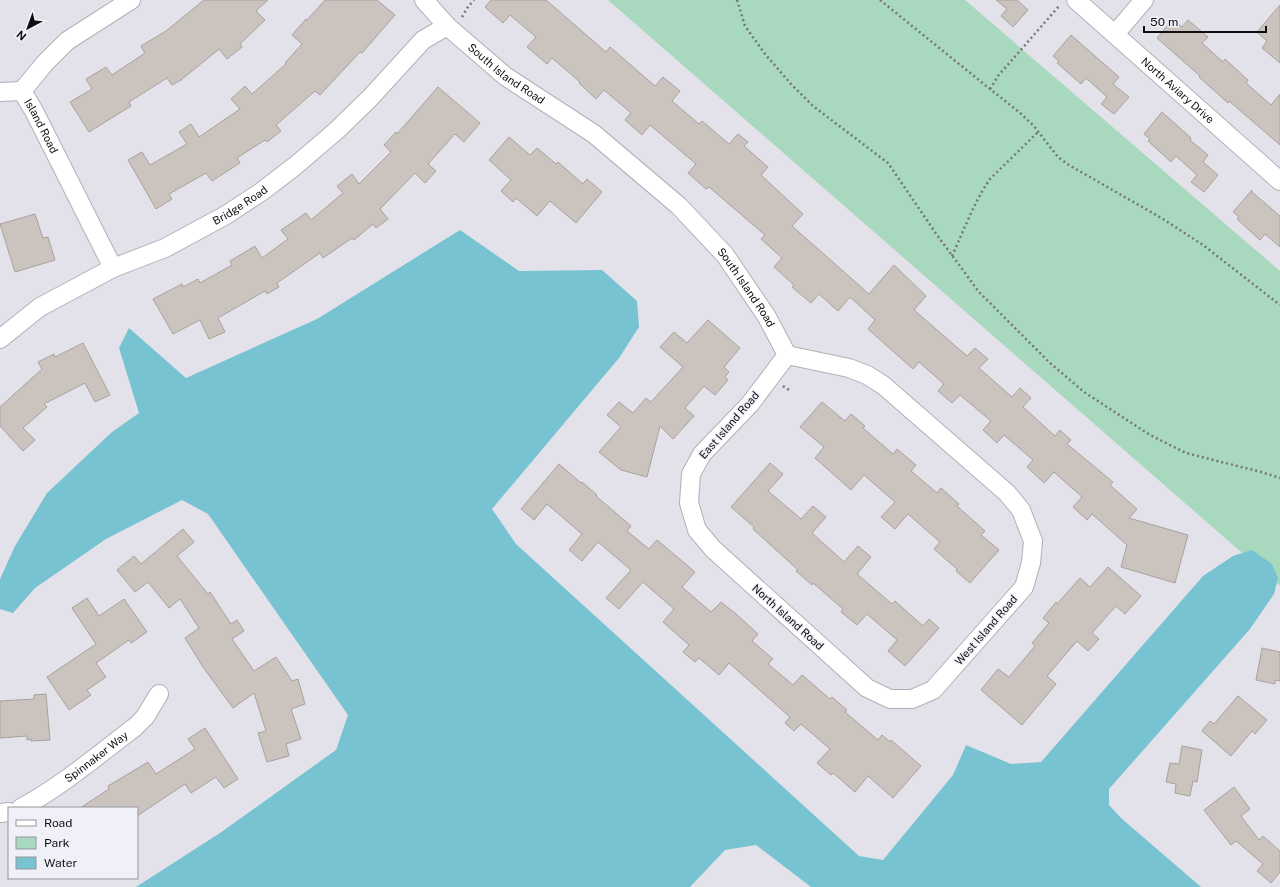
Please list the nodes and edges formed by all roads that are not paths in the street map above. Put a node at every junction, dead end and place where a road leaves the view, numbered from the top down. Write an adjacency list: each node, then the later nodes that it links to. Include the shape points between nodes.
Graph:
1 (131, 0): 7 (street, Island Road, via 67,41)
2 (424, 0): 5 (street)
3 (1144, 0): 6 (street)
4 (1068, 3): 6 (street, North Aviary Drive)
5 (453, 24): 10 (street, Bridge Road, via 423,40 336,131 261,192 226,215 165,248); 12 (street, South Island Road, via 505,76 594,134 680,206 724,255 767,317)
6 (1115, 34): 9 (street, North Aviary Drive)
7 (22, 91): 8 (street); 10 (street, Island Road)
8 (0, 92)
9 (1280, 181)
10 (113, 268): 11 (street, Bridge Road, via 40,308)
11 (0, 339)
12 (787, 355): 13 (street, East Island Road, via 750,404 702,454 692,474); 15 (street, West Island Road, via 849,368 883,385 1007,493 1021,510 1033,541 1031,563 1024,587 933,690)
13 (689, 503): 15 (street, North Island Road, via 697,530 713,549 867,688 890,698)
14 (159, 694): 16 (street, Spinnaker Way, via 145,717 135,727 52,789)
15 (912, 699)
16 (23, 807)

